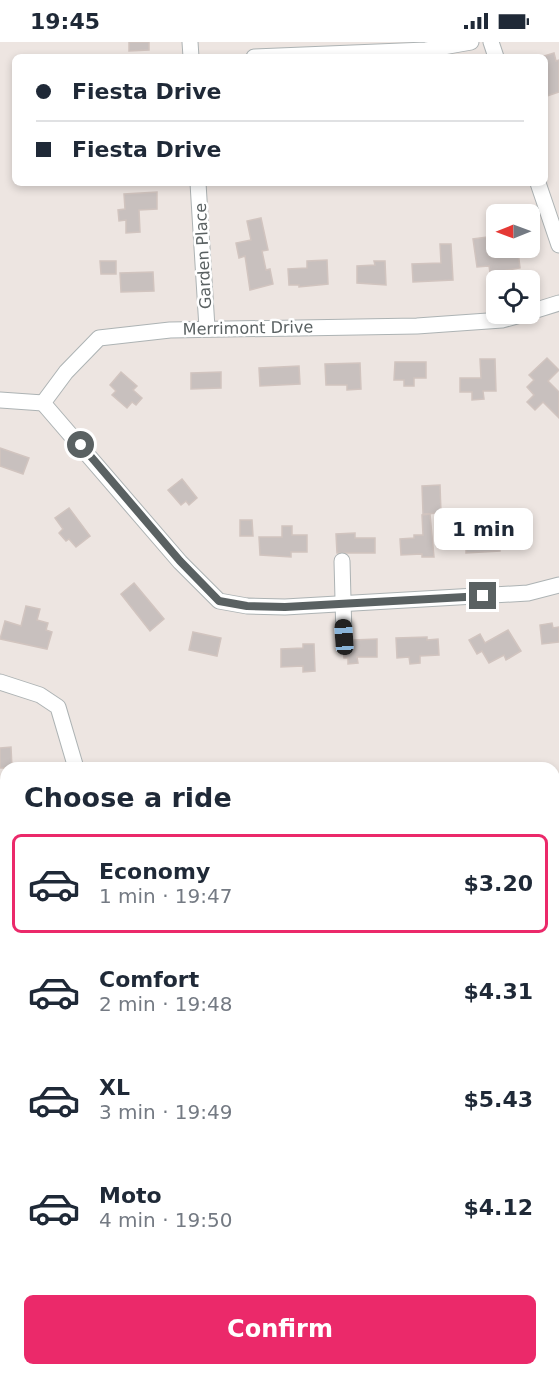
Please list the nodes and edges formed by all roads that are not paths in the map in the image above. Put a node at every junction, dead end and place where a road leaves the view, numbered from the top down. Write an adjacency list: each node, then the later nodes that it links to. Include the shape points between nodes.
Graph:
1 (471, 42): 2 (street, via 426,50)
2 (328, 54)
3 (198, 186): 9 (street, Garden Place)
4 (539, 186): 5 (street)
5 (559, 245)
6 (559, 303): 7 (street)
7 (540, 309)
8 (486, 321): 9 (street, Merrimont Drive, via 417,326)
9 (207, 328): 11 (street, Merrimont Drive, via 99,338)
10 (0, 400): 11 (street)
11 (43, 403): 14 (street, via 219,601 275,607)
12 (342, 561): 14 (street)
13 (559, 585): 14 (street, via 528,593)
14 (342, 603): 15 (street)
15 (344, 637)
16 (0, 682): 17 (street, via 40,695 58,707)
17 (74, 762)

